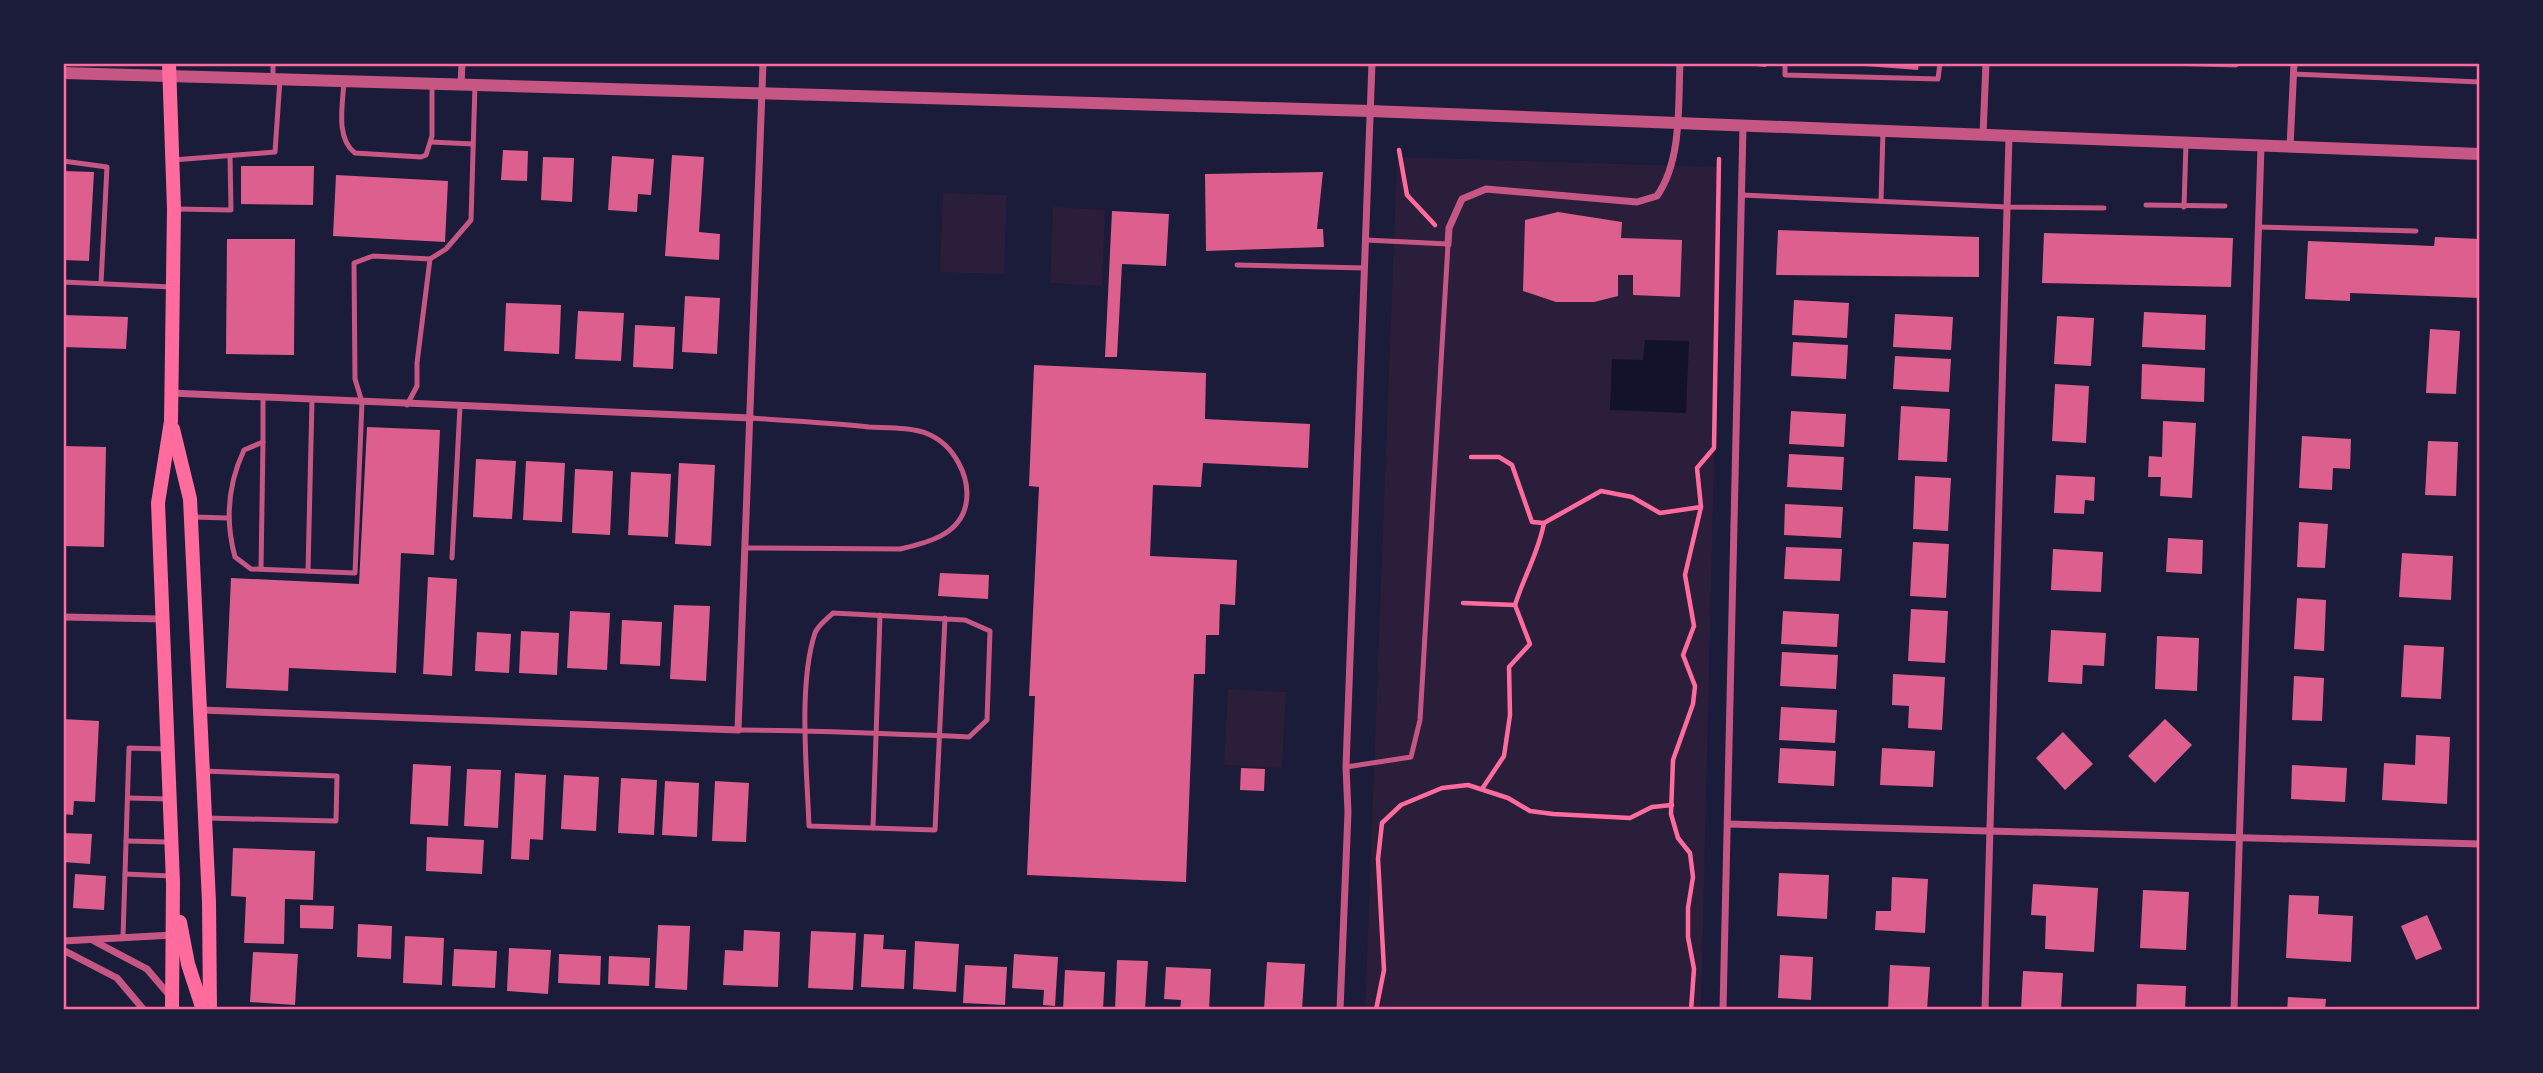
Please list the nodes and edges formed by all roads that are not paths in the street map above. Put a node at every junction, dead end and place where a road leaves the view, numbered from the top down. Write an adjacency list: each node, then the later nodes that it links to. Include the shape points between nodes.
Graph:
1 (273, 63): 15 (lane)
2 (462, 63): 19 (street)
3 (764, 63): 21 (street)
4 (1372, 63): 22 (street)
5 (1680, 63): 23 (street)
6 (1785, 63): 7 (lane, via 1785,75 1938,79)
7 (1940, 63)
8 (1986, 63): 26 (street)
9 (2168, 63): 11 (lane)
10 (2294, 63): 14 (street)
11 (2236, 65)
12 (170, 69): 13 (street); 15 (street); 35 (main road)
13 (63, 73)
14 (2294, 74): 17 (lane); 32 (street)
15 (277, 79): 16 (street); 34 (lane, via 275,152)
16 (344, 81): 18 (street); 28 (lane, via 343,132 347,147 355,153 421,157)
17 (2480, 82)
18 (432, 84): 19 (street); 28 (lane)
19 (461, 85): 20 (street)
20 (475, 85): 21 (street); 30 (lane)
21 (762, 93): 22 (street); 61 (street)
22 (1370, 111): 23 (street); 47 (street)
23 (1678, 124): 24 (street); 48 (street, via 1668,181 1657,196 1637,202 1486,189 1462,199 1449,228)
24 (1743, 126): 25 (street); 37 (street)
25 (1883, 131): 26 (street); 38 (lane)
26 (1983, 135): 27 (street)
27 (2009, 136): 29 (street); 41 (street)
28 (431, 142): 30 (lane)
29 (2186, 143): 31 (street); 42 (lane)
30 (473, 144): 49 (lane, via 471,220 446,249)
31 (2261, 146): 32 (street); 45 (street)
32 (2290, 147): 33 (street)
33 (2480, 154)
34 (230, 156): 35 (lane); 44 (lane, via 230,210)
35 (172, 160): 44 (main road)
36 (63, 161): 53 (lane, via 107,167)
37 (1742, 195): 38 (lane); 85 (street)
38 (1881, 201): 41 (lane)
39 (2146, 205): 42 (lane)
40 (2225, 206): 42 (lane)
41 (2007, 207): 43 (lane); 87 (street)
42 (2184, 207)
43 (2104, 208)
44 (174, 209): 54 (main road)
45 (2258, 227): 46 (lane); 88 (street)
46 (2416, 231)
47 (1366, 240): 48 (lane); 51 (street)
48 (1448, 244): 80 (lane, via 1420,720 1411,757)
49 (430, 259): 58 (lane, via 373,256 354,263 355,379); 59 (lane, via 417,386)
50 (1237, 265): 51 (lane)
51 (1364, 268): 80 (street)
52 (63, 282): 53 (lane)
53 (101, 283): 54 (lane)
54 (172, 287): 55 (main road)
55 (171, 393): 56 (street); 62 (main road)
56 (263, 397): 57 (street); 63 (lane)
57 (313, 399): 58 (street); 69 (lane)
58 (362, 402): 59 (street); 69 (lane, via 355,573)
59 (407, 405): 60 (street)
60 (460, 406): 61 (street); 67 (lane)
61 (751, 418): 66 (street); 66 (lane, via 927,433 960,465 967,482 967,503 962,520 947,533 900,549)
62 (171, 421): 64 (main road); 73 (main road, via 158,503)
63 (263, 442): 65 (lane, via 244,450 233,474); 68 (lane)
64 (191, 517): 65 (lane); 74 (main road)
65 (228, 518): 68 (lane, via 235,556 251,569)
66 (745, 548): 75 (street)
67 (452, 558)
68 (261, 569): 69 (lane)
69 (308, 571)
70 (880, 615): 72 (lane); 76 (lane, via 833,613 816,630); 77 (lane)
71 (63, 617): 73 (street)
72 (945, 618): 78 (lane); 78 (lane, via 965,620 990,631 987,720 969,737)
73 (162, 619): 79 (main road)
74 (200, 709): 75 (street); 81 (main road)
75 (738, 730): 76 (lane)
76 (807, 731): 77 (lane); 86 (lane, via 809,826)
77 (877, 733): 78 (lane); 86 (lane)
78 (940, 736): 86 (lane, via 935,830)
79 (166, 749): 82 (lane, via 129,748); 83 (main road)
80 (1346, 767): 103 (street)
81 (203, 771): 84 (main road); 84 (lane, via 337,776 336,821)
82 (128, 798): 83 (lane); 89 (lane)
83 (169, 799): 90 (main road)
84 (205, 818): 102 (main road)
85 (1728, 824): 87 (street); 104 (street)
86 (873, 828)
87 (1990, 829): 88 (street); 105 (street)
88 (2239, 837): 91 (street); 106 (street)
89 (126, 841): 90 (lane); 92 (lane)
90 (171, 842): 93 (main road)
91 (2480, 844)
92 (125, 874): 93 (lane); 95 (lane)
93 (173, 879): 94 (main road); 101 (main road, via 188,964)
94 (174, 935): 95 (street); 99 (main road)
95 (123, 937): 96 (street)
96 (88, 939): 97 (street); 99 (street, via 147,969)
97 (63, 941)
98 (63, 950): 100 (street, via 117,978)
99 (175, 1006)
100 (144, 1010)
101 (203, 1010)
102 (210, 1010)
103 (1340, 1010)
104 (1723, 1010)
105 (1985, 1010)
106 (2234, 1010)

